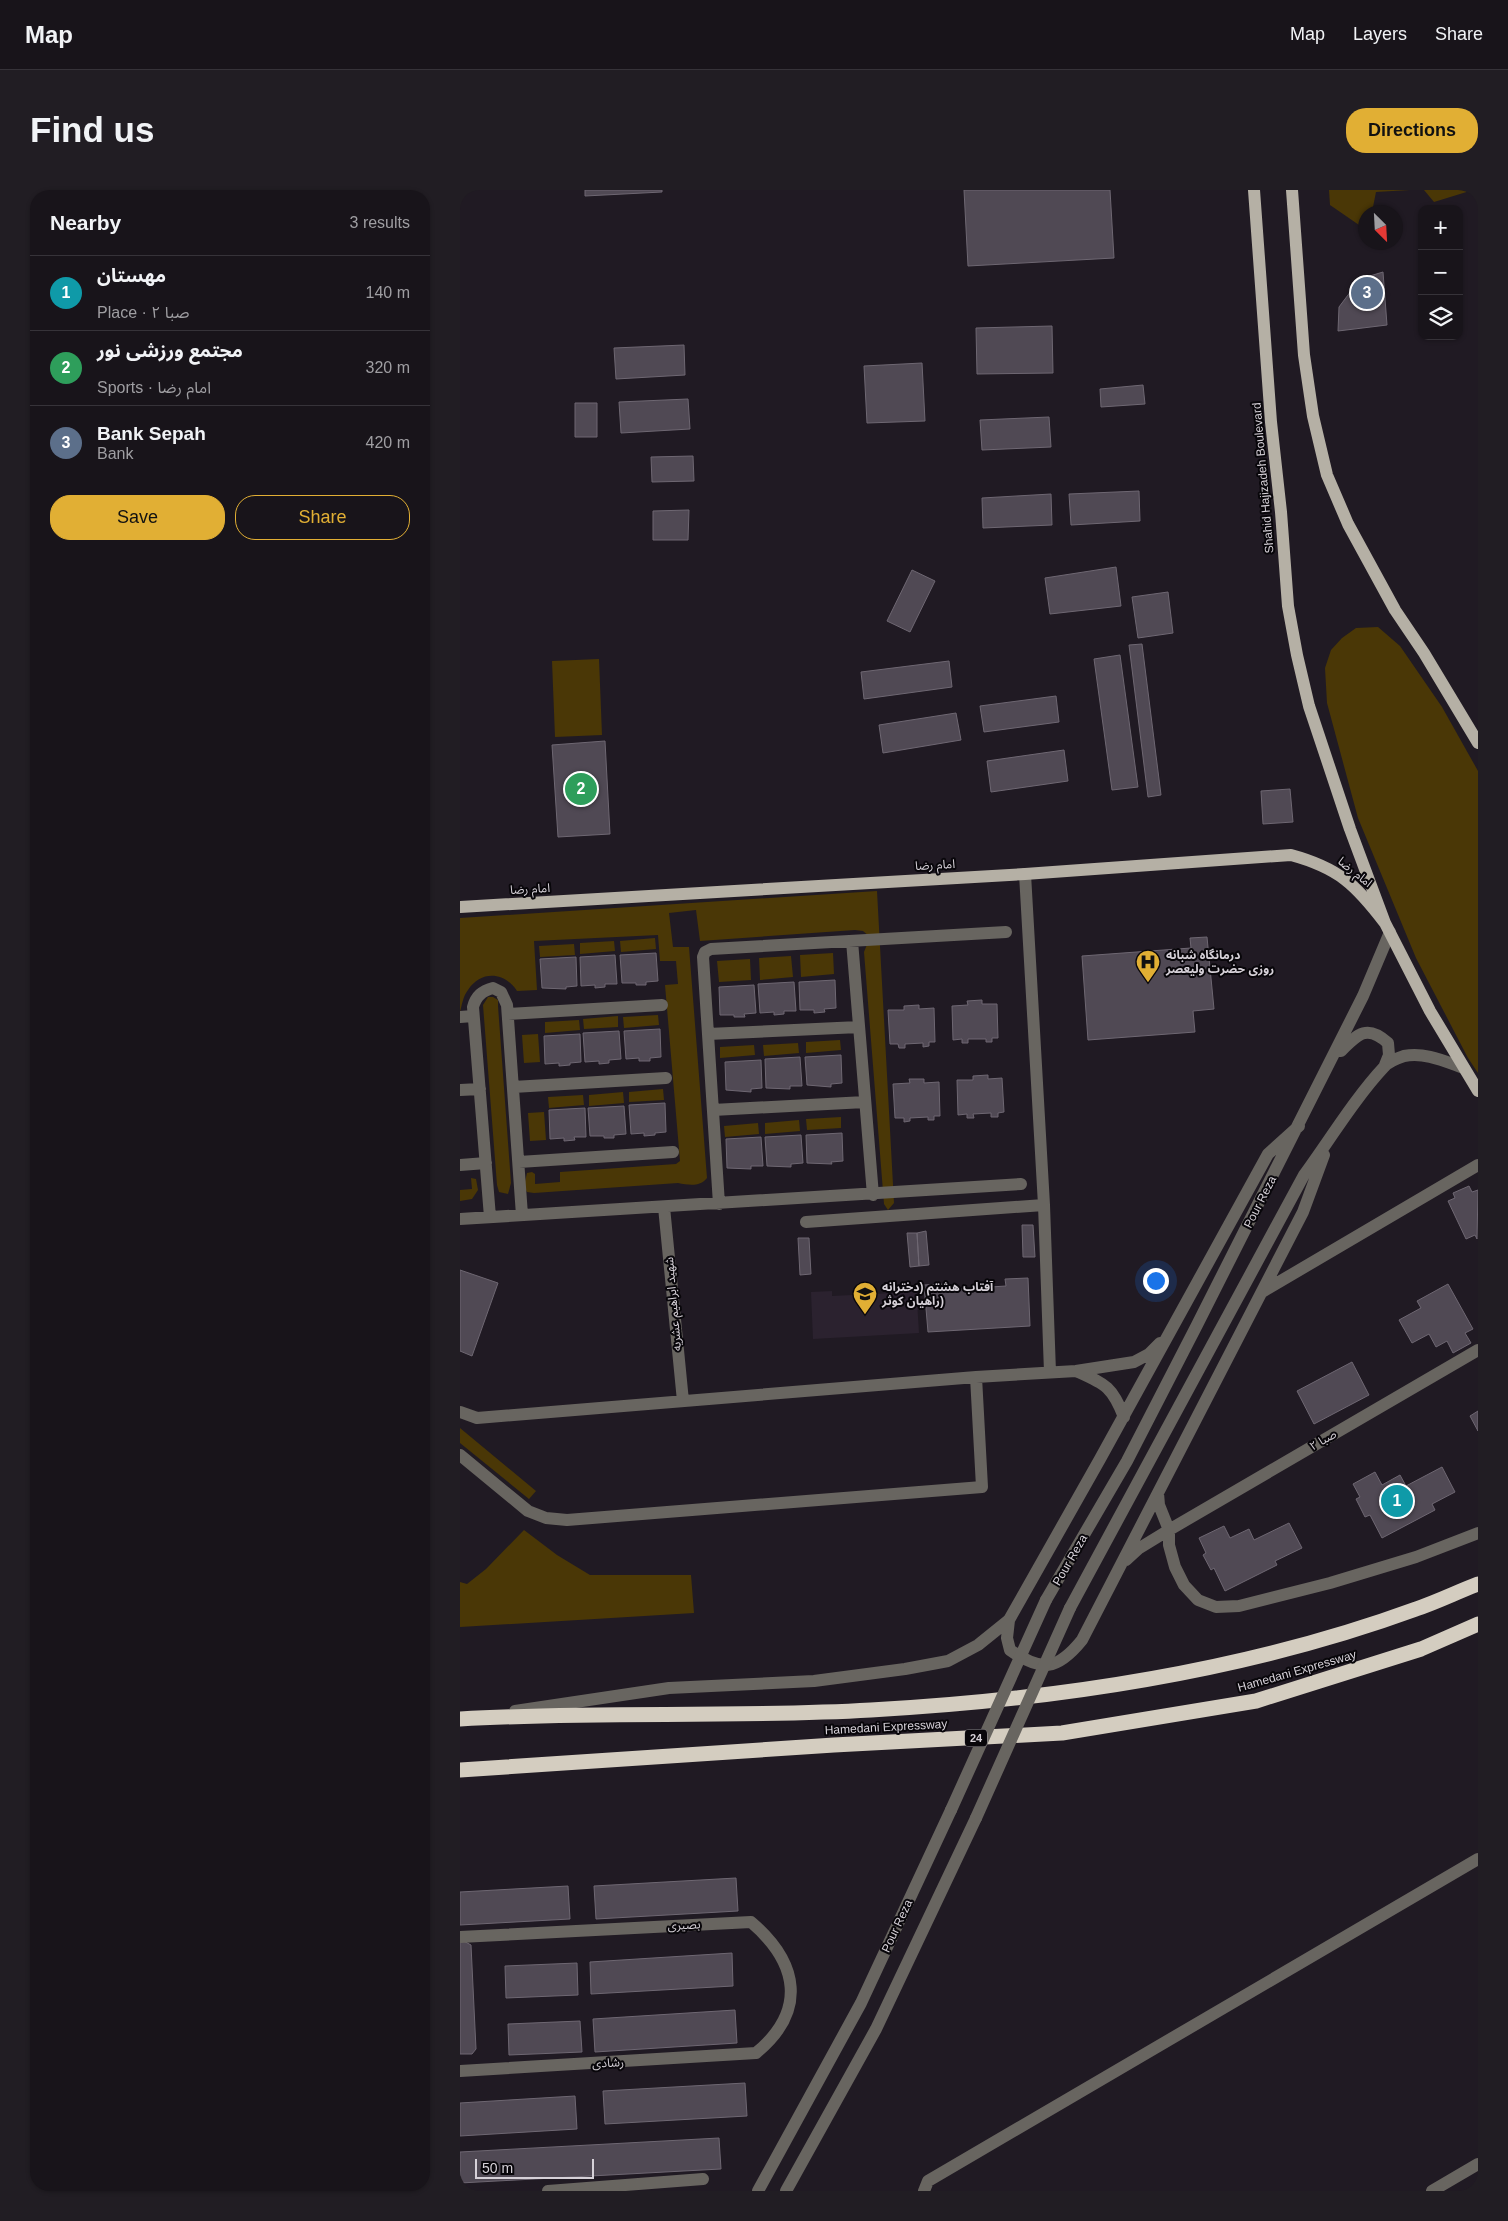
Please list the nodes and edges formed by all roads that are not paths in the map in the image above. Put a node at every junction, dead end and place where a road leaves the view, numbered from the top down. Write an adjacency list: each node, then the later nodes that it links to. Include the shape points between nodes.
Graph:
1 (1254, 190): 6 (main road, Shahid Hajizadeh Boulevard, via 1288,606 1309,706)
2 (1292, 190): 3 (main road, via 1304,355 1312,416 1327,475 1348,524 1395,610)
3 (1478, 743)
4 (1025, 874): 5 (main road, امام رضا); 6 (main road, امام رضا, via 1291,855 1335,871 1365,897); 35 (street)
5 (460, 907)
6 (1387, 928): 15 (street, Pour Reza, via 1363,996); 17 (main road)
7 (1006, 932): 8 (street)
8 (852, 941): 13 (street); 14 (street, via 705,952 702,957)
9 (662, 1005): 10 (street)
10 (508, 1014): 11 (street, via 505,998 493,988 485,990 475,1000); 19 (street)
11 (473, 1016): 12 (street); 20 (street)
12 (460, 1017)
13 (859, 1027): 14 (street); 23 (street)
14 (708, 1034): 24 (street)
15 (1332, 1059): 16 (street, via 1356,1035 1367,1032 1378,1034 1388,1043); 25 (street, Pour Reza)
16 (1386, 1065): 17 (street, Pour Reza, via 1402,1056 1418,1054); 26 (street, Pour Reza)
17 (1464, 1068): 22 (main road)
18 (666, 1078): 19 (street)
19 (513, 1087): 28 (street)
20 (480, 1088): 21 (street); 29 (street)
21 (460, 1090)
22 (1478, 1091)
23 (865, 1102): 24 (street); 33 (street)
24 (713, 1110): 34 (street)
25 (1299, 1126): 42 (street, via 1268,1154); 69 (street, Pour Reza, bridge, via 1127,1461 1046,1600 861,2004)
26 (1329, 1141): 41 (street, via 1303,1212); 70 (street, Pour Reza, bridge, via 1304,1175 1070,1608 976,1818 876,2029)
27 (673, 1152): 28 (street)
28 (518, 1162): 37 (street)
29 (486, 1163): 30 (street); 38 (street)
30 (460, 1165)
31 (1478, 1165): 41 (street)
32 (1021, 1184): 33 (street)
33 (872, 1195): 34 (street)
34 (719, 1204): 36 (street)
35 (1044, 1205): 40 (street); 45 (street)
36 (664, 1207): 37 (street); 47 (street, شهید ابراهیم عشریه)
37 (522, 1215): 38 (street)
38 (490, 1217): 39 (street)
39 (460, 1219)
40 (806, 1222)
41 (1262, 1292): 51 (street)
42 (1169, 1334): 44 (street, via 1149,1354 1134,1362); 49 (street)
43 (1478, 1350): 52 (street, صبا ۲)
44 (1076, 1371): 45 (street); 49 (street, via 1105,1384 1117,1398)
45 (1050, 1372): 46 (street)
46 (976, 1377): 47 (street); 50 (street, via 982,1487 567,1520 546,1518 528,1511)
47 (683, 1401): 48 (street, via 477,1418)
48 (460, 1412)
49 (1124, 1416): 56 (street)
50 (460, 1456)
51 (1158, 1492): 52 (street); 54 (street)
52 (1168, 1530): 53 (street, via 1175,1567 1184,1585 1198,1600 1216,1607 1239,1606 1330,1583 1416,1557); 54 (street, صبا ۲, via 1138,1549)
53 (1478, 1532)
54 (1120, 1566): 56 (street, via 1082,1640 1070,1655 1054,1665 1028,1663 1010,1650 1007,1638)
55 (1478, 1584): 60 (highway, Hamedani Expressway, via 1331,1637 1204,1669 1055,1694 870,1710)
56 (1009, 1620): 60 (street, via 978,1645 948,1660 906,1669 814,1681 669,1688)
57 (1478, 1624): 59 (highway, Hamedani Expressway / 24)
58 (1478, 1632): 59 (highway)
59 (1421, 1650): 61 (highway, Hamedani Expressway / 24, via 1256,1701 1062,1733)
60 (463, 1719)
61 (460, 1770)
62 (1478, 1859): 71 (street, via 928,2181)
63 (460, 1937): 64 (street, بصیری, via 752,1922 776,1946 791,1980 787,2013 780,2027)
64 (756, 2053): 65 (street, رشادی)
65 (460, 2071)
66 (1478, 2164): 72 (street)
67 (703, 2179): 68 (street)
68 (548, 2191)
69 (758, 2191)
70 (786, 2191)
71 (924, 2191)
72 (1432, 2191)

